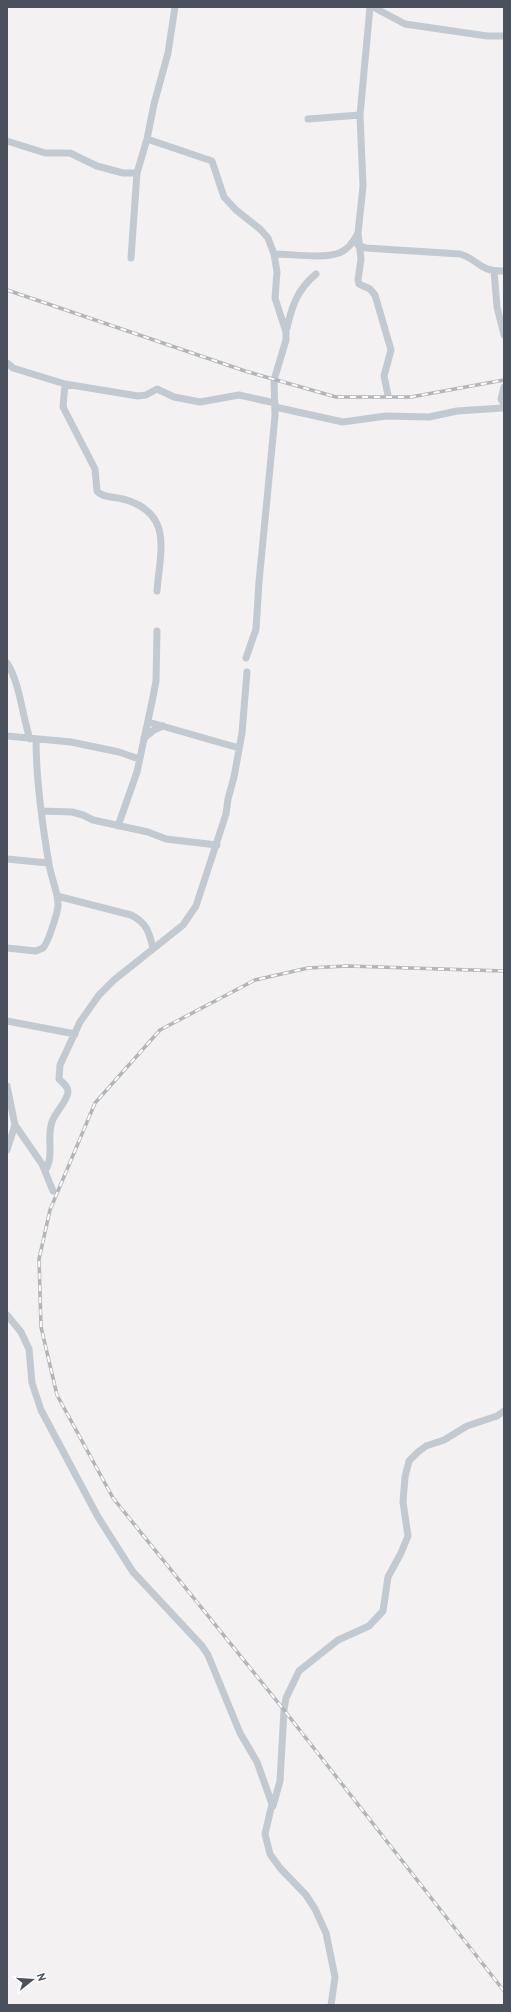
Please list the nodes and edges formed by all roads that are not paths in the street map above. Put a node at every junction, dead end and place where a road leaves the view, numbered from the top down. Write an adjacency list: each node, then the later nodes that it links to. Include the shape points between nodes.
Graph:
1 (175, 7): 6 (street, via 168,53)
2 (372, 7): 3 (street, via 405,24 487,36); 4 (street)
3 (504, 36)
4 (360, 115): 5 (street); 9 (street, via 363,186)
5 (308, 119)
6 (147, 139): 8 (street); 11 (street, via 212,161 224,198 265,233)
7 (7, 141): 8 (street, via 45,153 70,153 97,166 123,173)
8 (137, 173): 12 (street)
9 (358, 233): 10 (street); 11 (street, via 350,245 339,254)
10 (358, 245): 13 (street, via 366,248 460,254); 21 (street, via 361,259 359,282 370,288 375,295 390,346 390,360 384,376)
11 (274, 254): 16 (street, via 277,272 275,298)
12 (131, 258)
13 (494, 271): 14 (street); 17 (street, via 497,307)
14 (504, 271)
15 (316, 274): 16 (street, via 305,283 296,297)
16 (286, 332): 22 (street, via 274,380)
17 (504, 335)
18 (7, 363): 19 (street, via 29,374)
19 (65, 384): 22 (street, via 138,396 157,389 200,402 239,395); 24 (street, via 65,415 95,469 97,491 105,496 129,501 147,510 158,524 162,540)
20 (504, 387): 23 (street, via 501,399)
21 (388, 395)
22 (275, 405): 23 (street, via 343,422 386,416 428,417 457,411); 26 (street, via 256,629)
23 (504, 407)
24 (157, 590)
25 (157, 631): 29 (street, via 156,681)
26 (246, 658)
27 (7, 663): 33 (street, via 16,682 22,713)
28 (247, 672): 34 (street)
29 (148, 722): 30 (street); 32 (street)
30 (163, 726): 32 (street); 34 (street)
31 (7, 736): 33 (street)
32 (144, 738): 35 (street)
33 (33, 739): 35 (street, via 71,742); 36 (street)
34 (239, 748): 38 (street, via 226,818)
35 (139, 759): 37 (street)
36 (42, 811): 37 (street, via 72,812); 40 (street)
37 (118, 826): 38 (street, via 148,832 166,839)
38 (217, 846): 43 (street, via 196,906 183,925)
39 (7, 860): 40 (street)
40 (48, 863): 41 (street)
41 (57, 896): 42 (street, via 58,905 50,936 43,948 36,951); 43 (street, via 130,915 140,920 148,928)
42 (7, 948)
43 (153, 948): 45 (street, via 105,988 88,1010)
44 (7, 1021): 45 (street)
45 (75, 1034): 49 (street, via 60,1065 59,1079 68,1092 52,1122 50,1159)
46 (7, 1086): 47 (street)
47 (15, 1125): 48 (street); 49 (street)
48 (7, 1150)
49 (46, 1171): 50 (street)
50 (53, 1191)
51 (7, 1316): 53 (street, via 27,1342 32,1383 38,1401 88,1498 133,1572 205,1650 240,1733 257,1762)
52 (504, 1411): 53 (street, via 426,1446 409,1461 403,1502 408,1536 388,1577 383,1611 370,1626 332,1644 299,1670 286,1698 280,1781)
53 (273, 1806): 54 (street, via 265,1834 266,1844 280,1868 310,1901 326,1933 335,1977)
54 (331, 2005)

